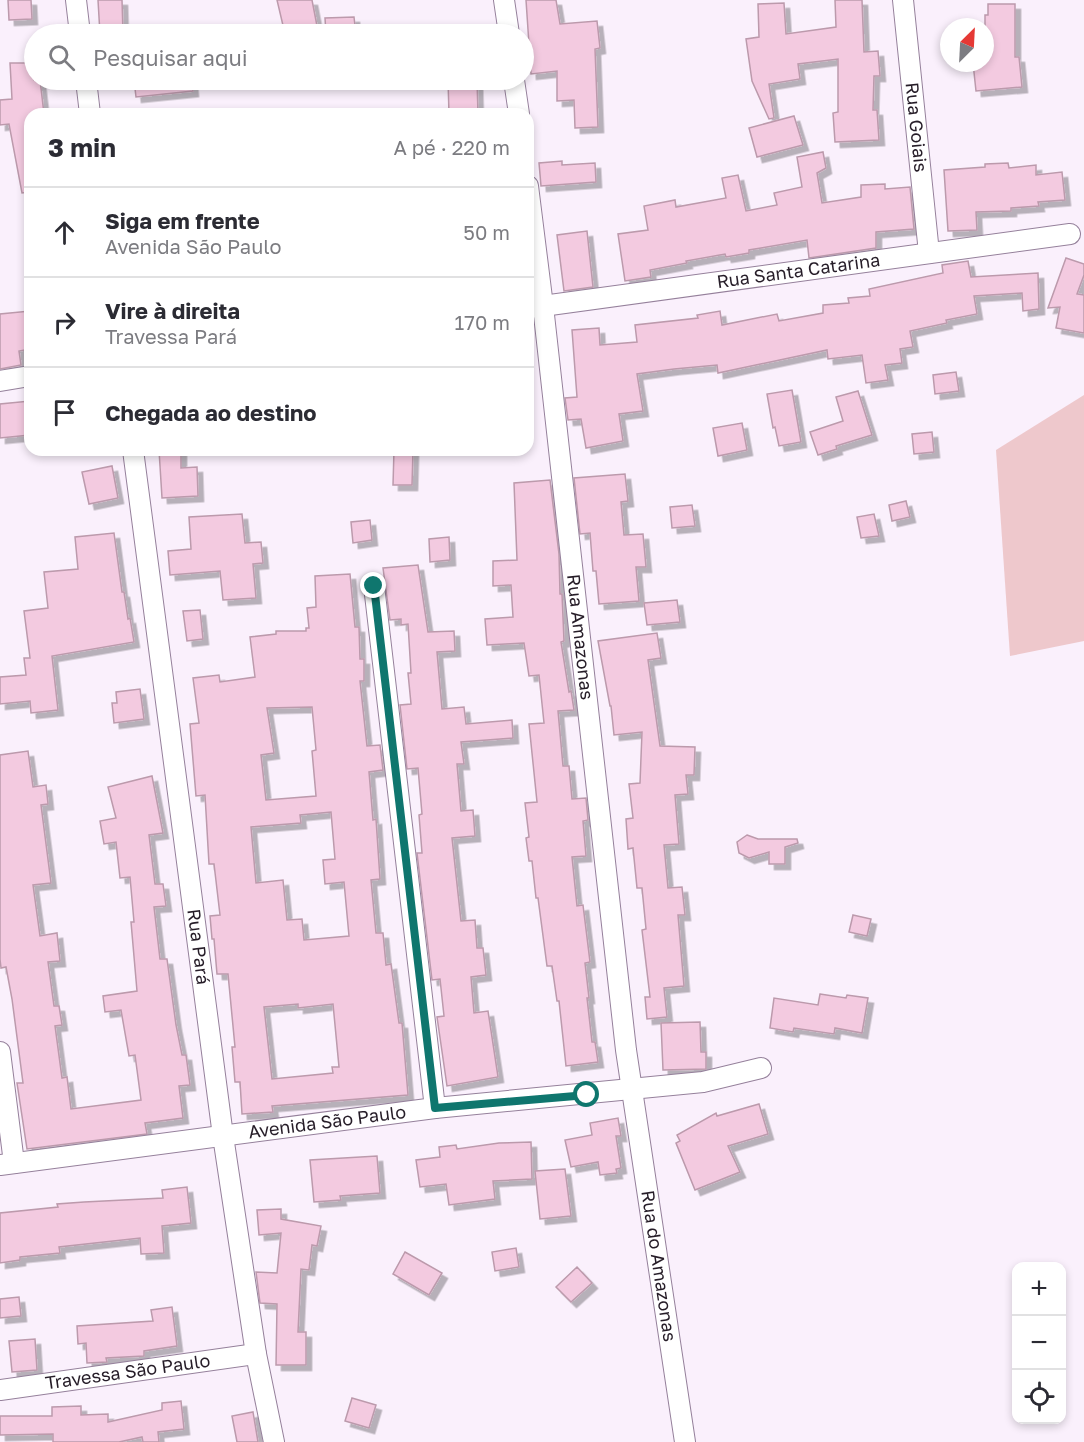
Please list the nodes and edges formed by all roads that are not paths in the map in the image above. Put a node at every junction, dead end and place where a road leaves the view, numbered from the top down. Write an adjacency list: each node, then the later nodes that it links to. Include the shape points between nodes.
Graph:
1 (76, 0): 4 (street)
2 (504, 0): 5 (street)
3 (903, 0): 11 (street, Rua Goiais)
4 (79, 24)
5 (507, 24)
6 (87, 90): 8 (street)
7 (515, 90): 9 (street)
8 (89, 108)
9 (518, 108)
10 (1070, 234): 11 (street, Rua Santa Catarina)
11 (929, 253): 13 (street, Rua Santa Catarina)
12 (534, 277): 13 (street, Rua Amazonas)
13 (536, 307): 20 (street, Rua Amazonas)
14 (24, 377): 15 (street)
15 (0, 381)
16 (135, 456): 22 (street, Rua Pará)
17 (374, 586): 21 (street)
18 (0, 1052): 23 (street)
19 (760, 1068): 20 (street, Avenida São Paulo, via 703,1082)
20 (632, 1088): 21 (street, Avenida São Paulo); 27 (street, Rua do Amazonas)
21 (435, 1108): 22 (street, Avenida São Paulo)
22 (223, 1136): 23 (street, Avenida São Paulo); 24 (street, Rua Pará)
23 (7, 1164)
24 (256, 1354): 25 (street, Travessa São Paulo); 26 (street, Rua Pará)
25 (0, 1390)
26 (274, 1442)
27 (685, 1442)

